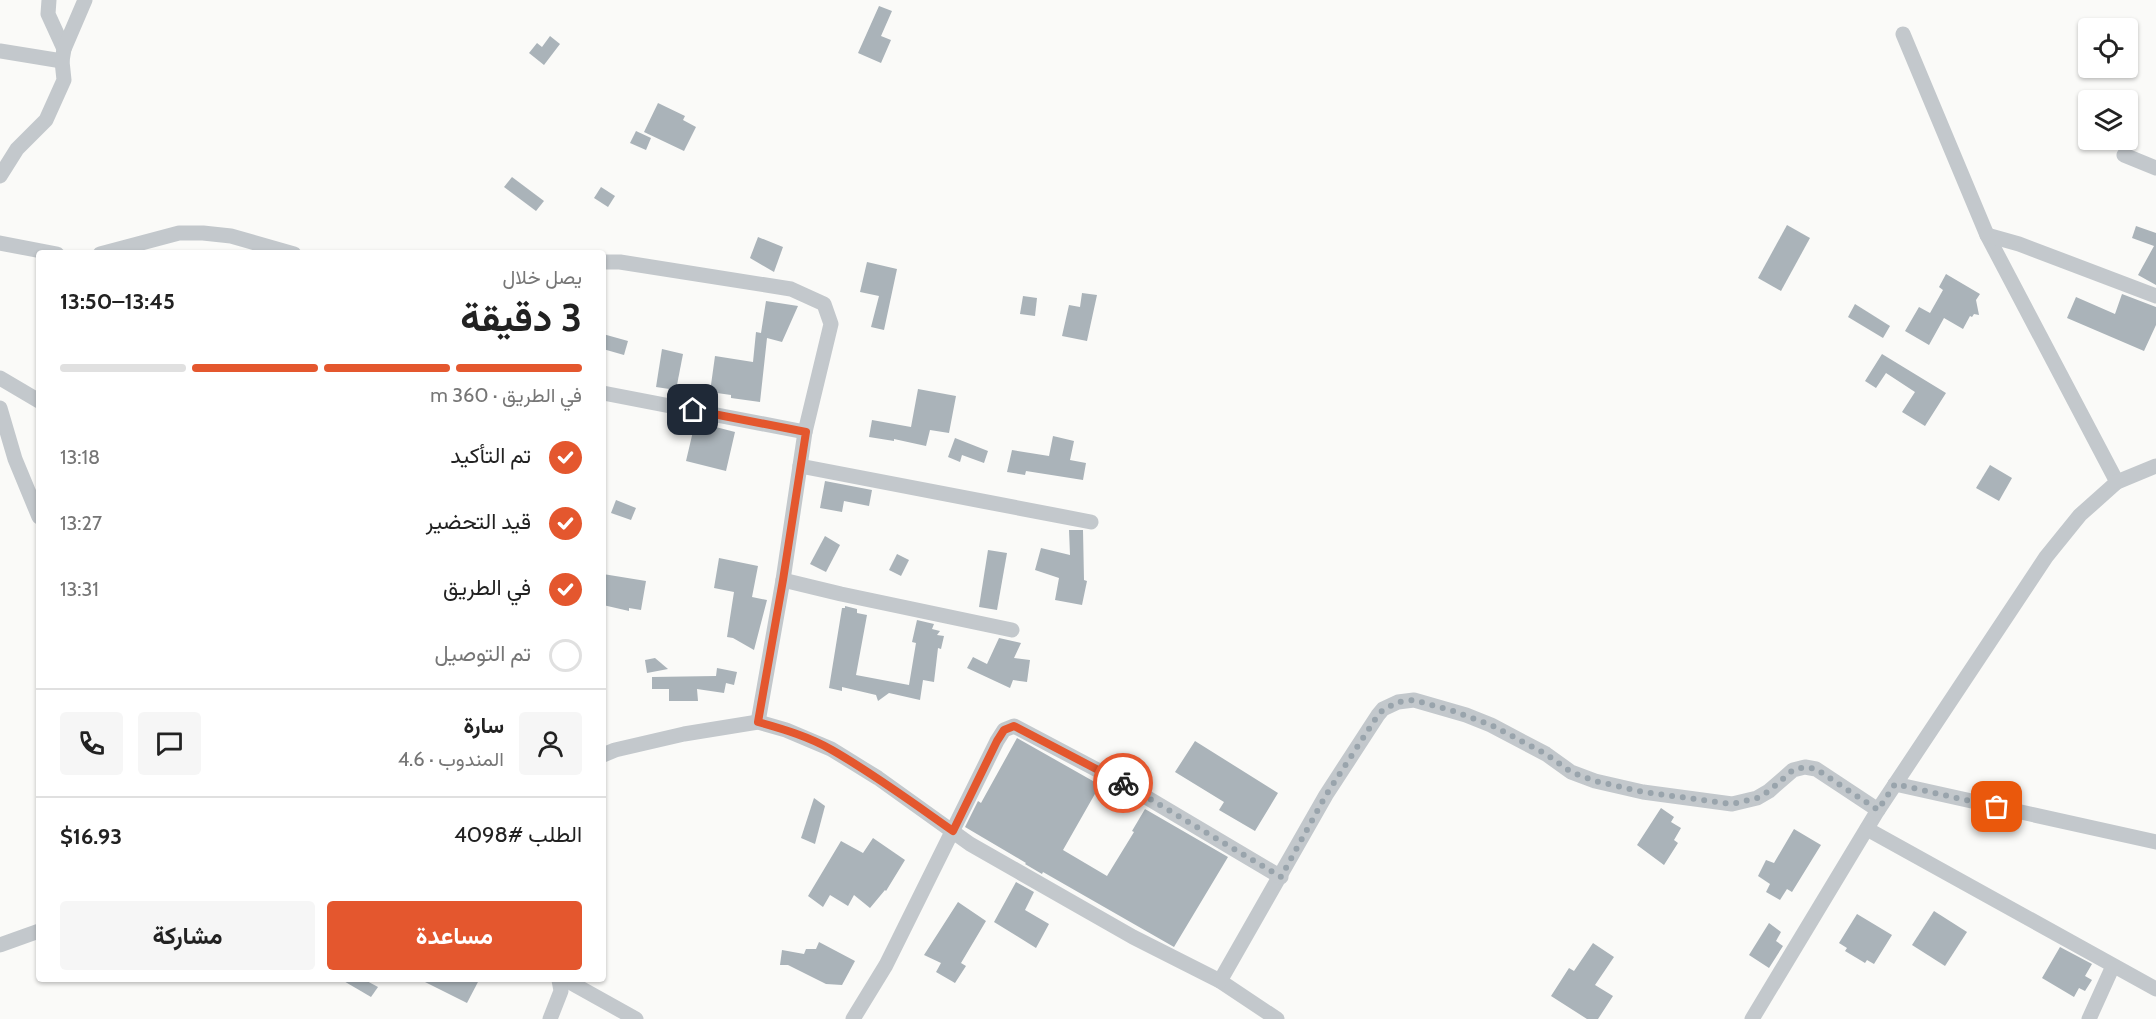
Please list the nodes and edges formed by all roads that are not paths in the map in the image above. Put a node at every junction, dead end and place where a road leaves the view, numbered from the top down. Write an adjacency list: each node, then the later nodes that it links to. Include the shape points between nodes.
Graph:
1 (49, 0): 5 (street, via 48,14)
2 (85, 0): 5 (street)
3 (1903, 34): 9 (street)
4 (0, 51): 5 (street)
5 (63, 55): 8 (street, via 64,80 46,120 16,149)
6 (2124, 155): 7 (street)
7 (2156, 168)
8 (0, 176)
9 (1987, 235): 15 (street); 23 (street)
10 (0, 243): 11 (street)
11 (36, 250)
12 (115, 250): 13 (street, via 178,233 203,233 231,236)
13 (280, 250)
14 (606, 262): 20 (street, via 791,289 824,304 831,324)
15 (2156, 296)
16 (0, 378): 18 (street)
17 (606, 394): 20 (street)
18 (36, 399)
19 (0, 408): 24 (street)
20 (806, 432): 21 (street)
21 (800, 466): 25 (street); 26 (street)
22 (2156, 466): 23 (street)
23 (2117, 482): 30 (street, via 2080,515 2046,557)
24 (36, 510)
25 (1091, 522)
26 (783, 580): 27 (street); 28 (street)
27 (1012, 630)
28 (758, 722): 29 (street); 33 (street, via 831,749)
29 (606, 754)
30 (1895, 784): 31 (street); 34 (street)
31 (1878, 810): 32 (street); 35 (street, via 1816,769 1805,767 1788,773 1757,798 1732,804 1619,788 1571,772 1491,725 1440,706 1406,700 1390,705 1378,715 1326,795)
32 (1867, 829): 38 (street); 47 (street)
33 (953, 831): 35 (street, via 997,741 1004,730 1014,726 1124,784); 39 (street, via 1133,937); 45 (street, via 886,966)
34 (2156, 842)
35 (1281, 877): 39 (street)
36 (36, 933): 37 (street)
37 (0, 945)
38 (2113, 966): 42 (street); 48 (street)
39 (1220, 981): 46 (street)
40 (559, 982): 43 (street, via 561,991)
41 (571, 982): 44 (street)
42 (2156, 989)
43 (550, 1019)
44 (636, 1019)
45 (853, 1019)
46 (1277, 1019)
47 (1752, 1019)
48 (2089, 1019)

